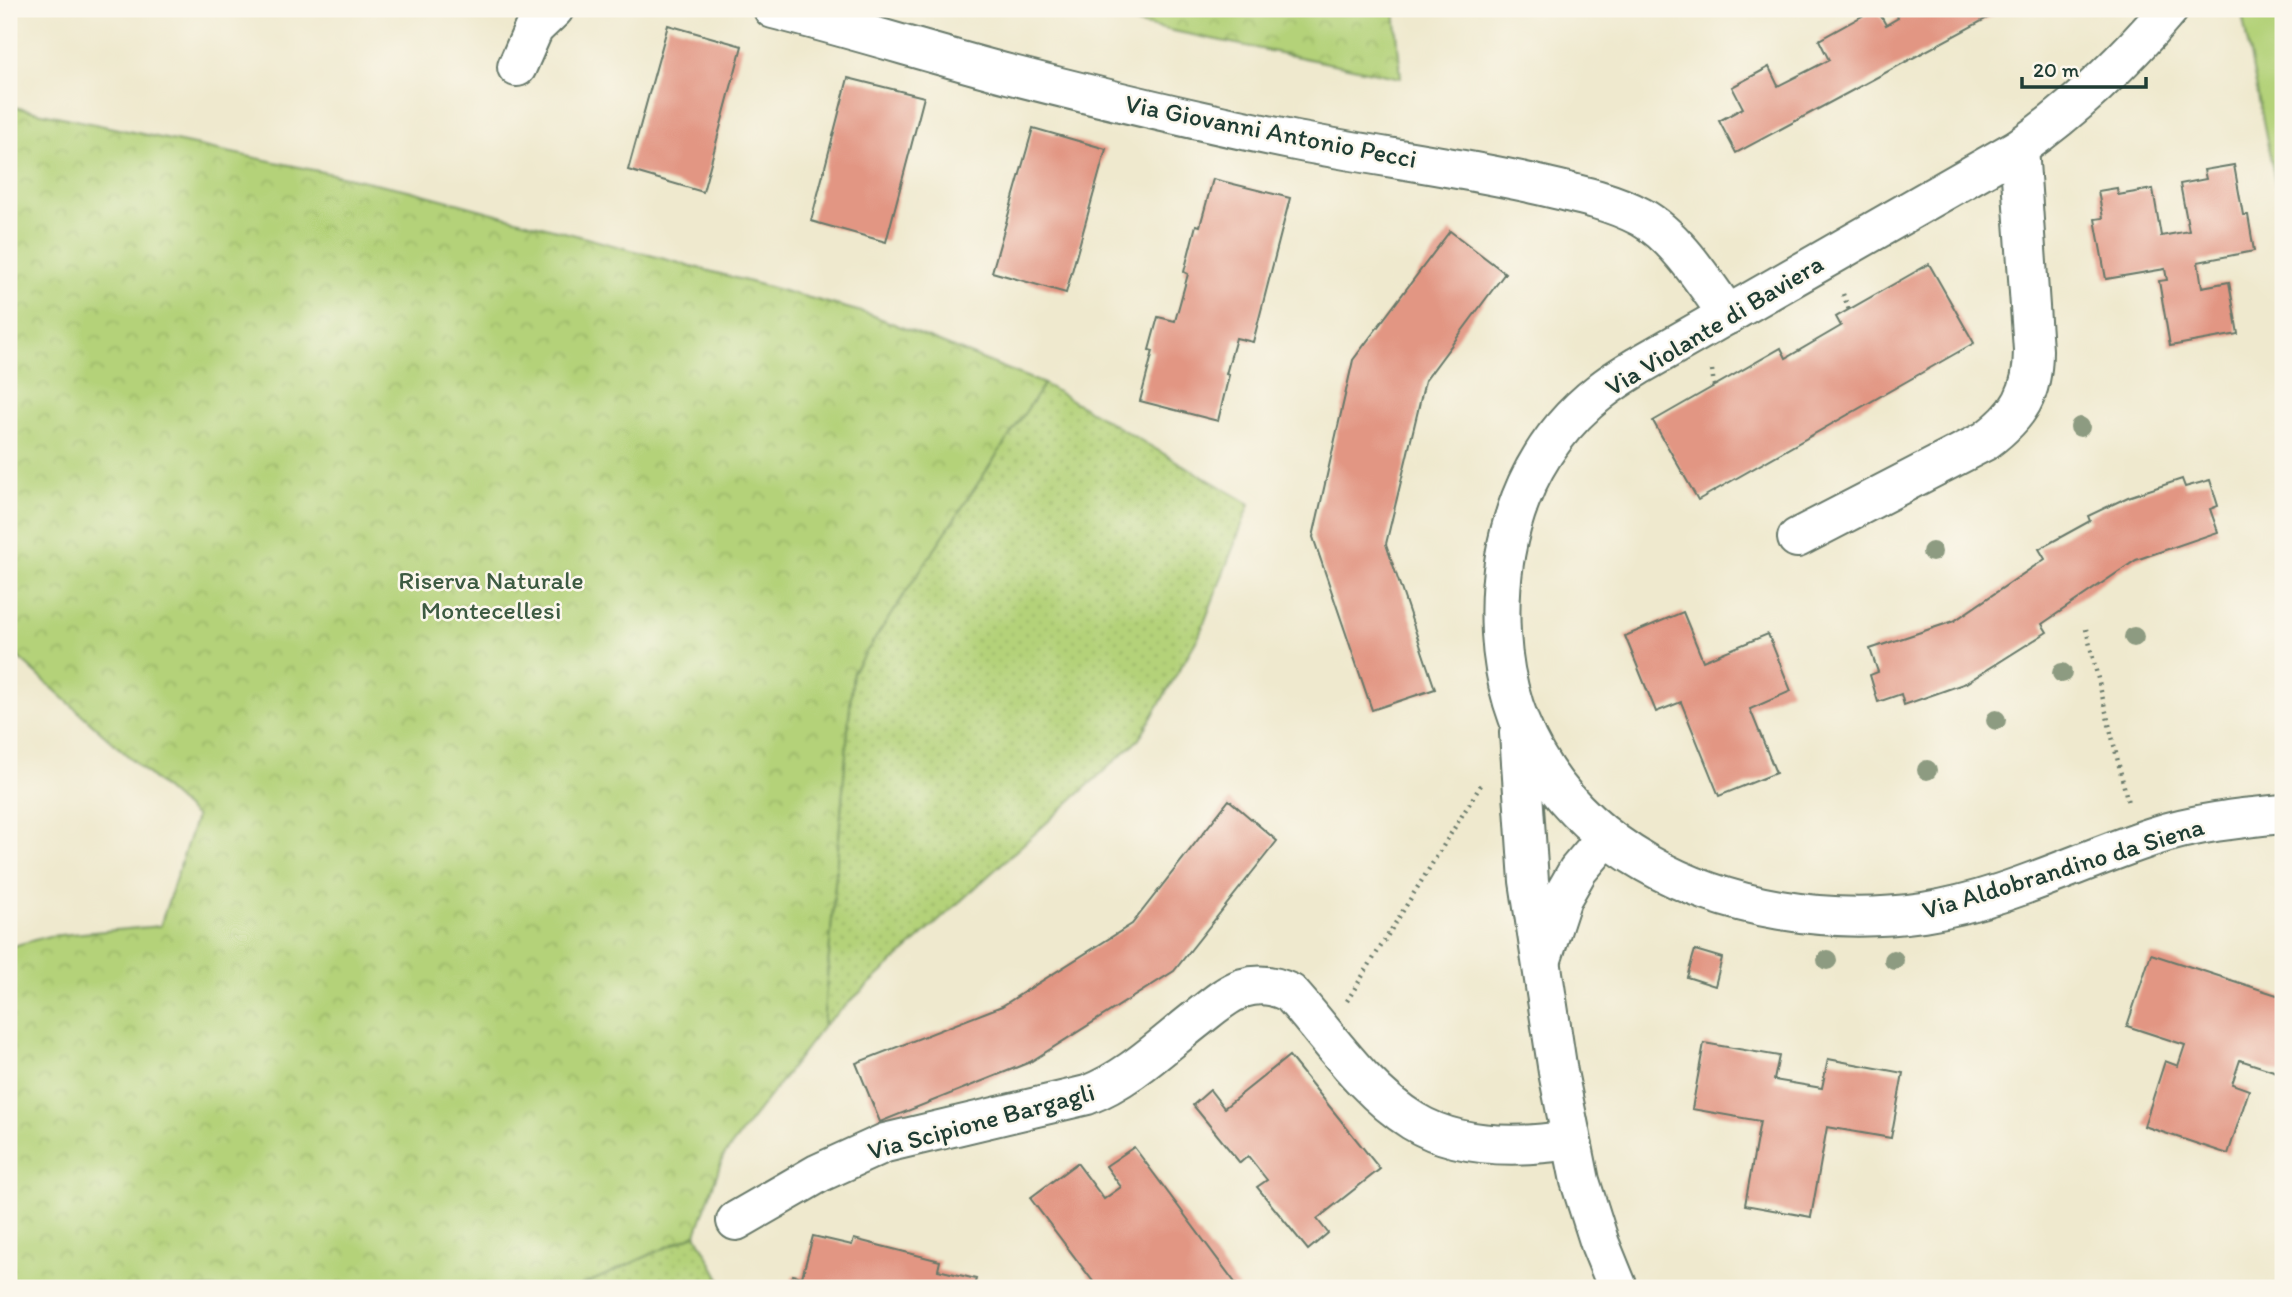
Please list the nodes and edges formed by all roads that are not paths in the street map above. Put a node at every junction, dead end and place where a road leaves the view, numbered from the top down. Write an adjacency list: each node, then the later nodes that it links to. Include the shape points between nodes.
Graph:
1 (554, 9): 4 (street, via 534,28)
2 (773, 9): 6 (street, Via Giovanni Antonio Pecci, via 1203,121 1482,172 1610,205 1641,217 1665,235)
3 (2169, 9): 5 (street, Via Violante di Baviera, via 2093,90)
4 (517, 66)
5 (2019, 148): 6 (street, Via Violante di Baviera); 7 (street, via 2033,373 2018,410 1985,441)
6 (1728, 316): 8 (street, Via Violante di Baviera, via 1601,391 1557,434 1536,465 1519,500 1502,572 1502,644)
7 (1797, 538)
8 (1518, 717): 10 (street, Via Violante di Baviera, via 1550,778); 11 (street, via 1529,881)
9 (2283, 814): 10 (street, Via Aldobrandino da Siena, via 2179,829 2003,891 1926,911 1890,915 1792,911 1734,899 1659,872)
10 (1606, 838): 11 (street, via 1578,870 1562,898)
11 (1542, 961): 12 (street)
12 (1570, 1140): 13 (street, Via Scipione Bargagli, via 1535,1146 1498,1145 1428,1129 1387,1101 1290,993 1263,984 1225,997 1106,1087 885,1143 819,1173); 14 (street, via 1587,1206)
13 (736, 1221)
14 (1618, 1288)

